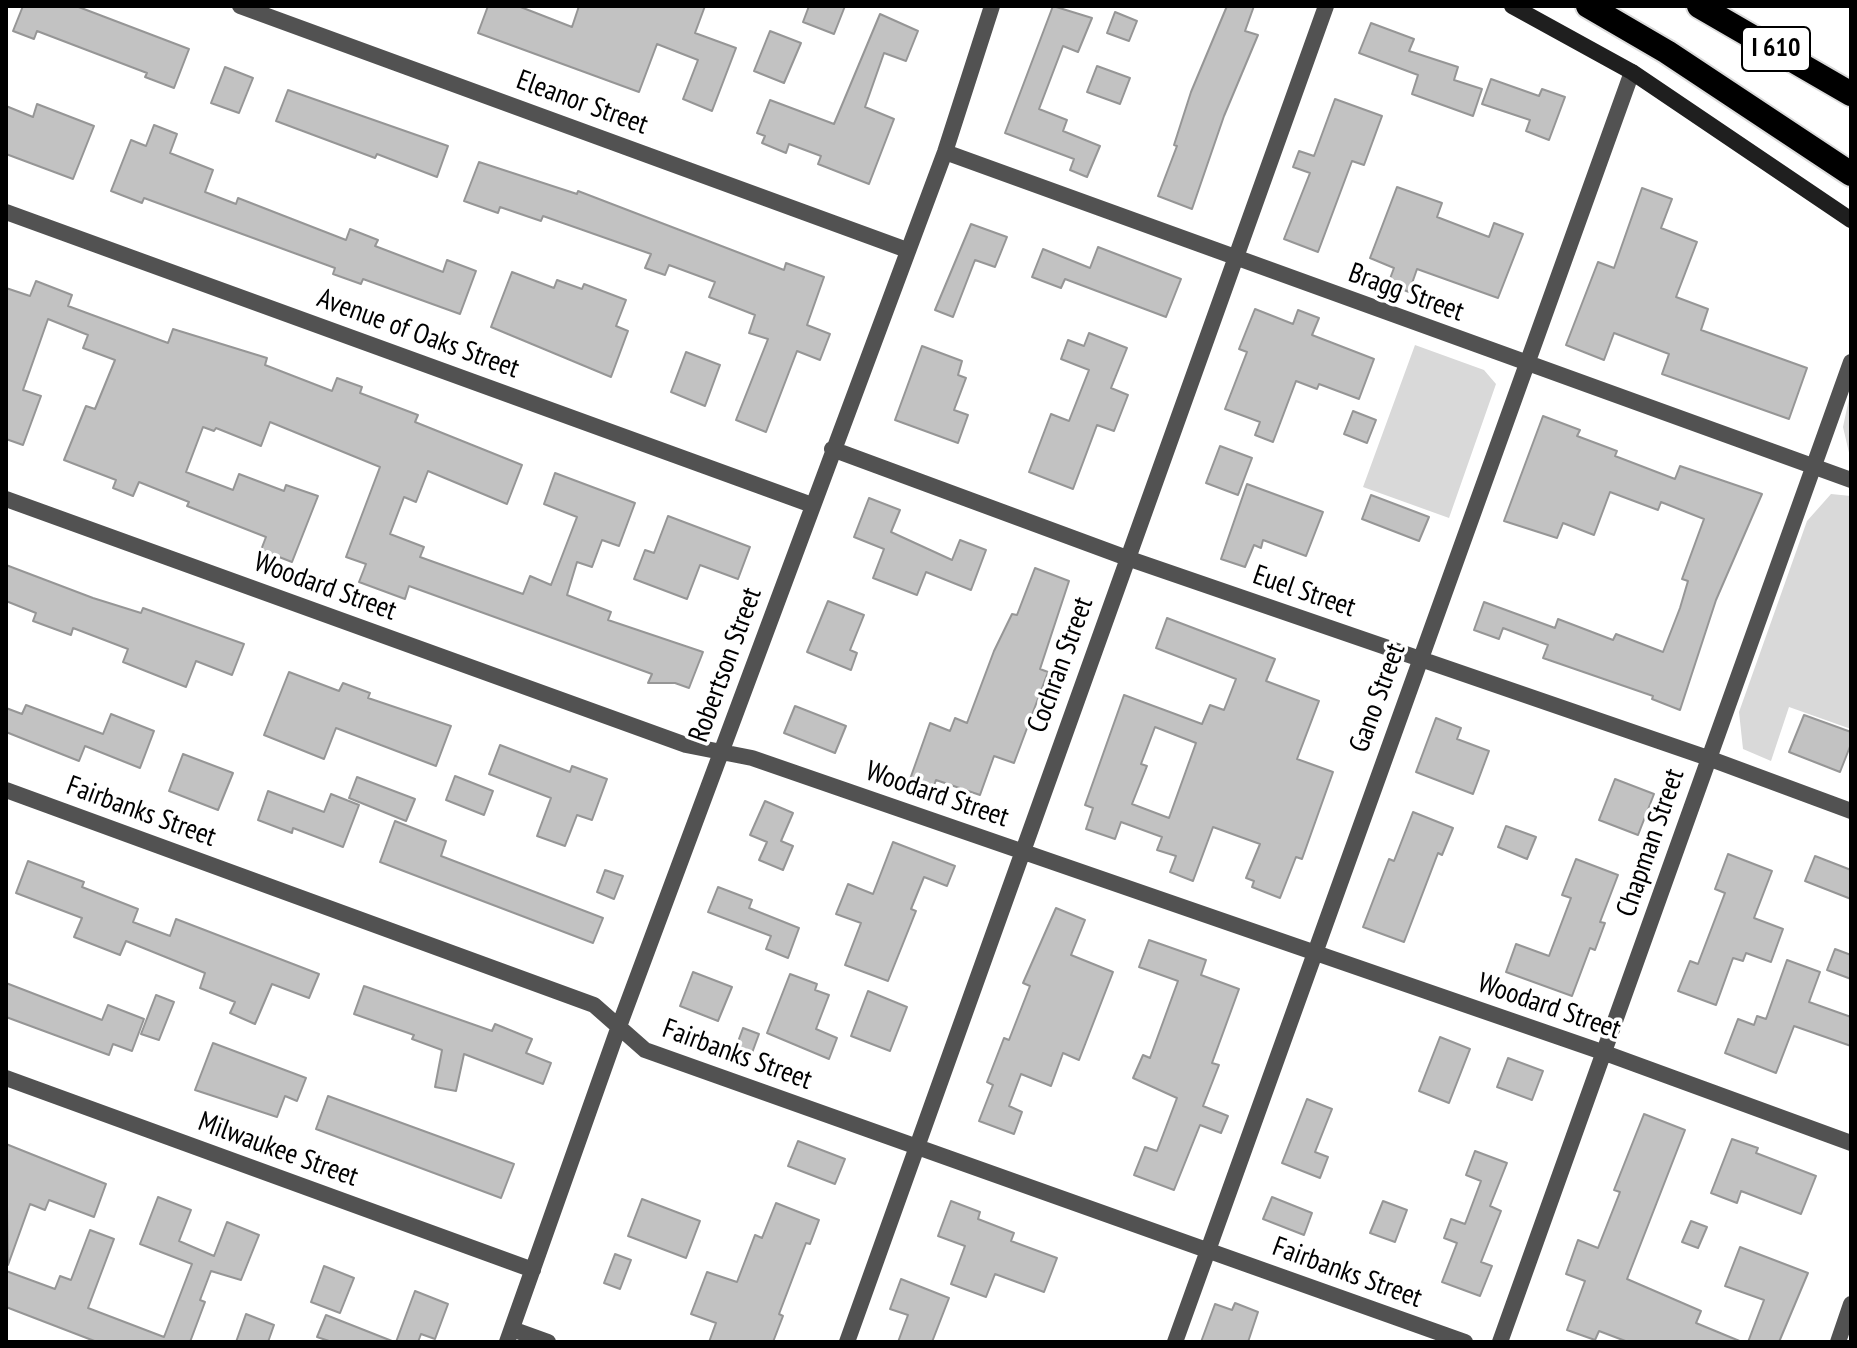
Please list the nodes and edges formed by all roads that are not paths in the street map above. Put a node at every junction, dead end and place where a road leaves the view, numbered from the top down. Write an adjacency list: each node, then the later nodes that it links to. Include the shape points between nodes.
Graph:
1 (240, 6): 13 (street, Eleanor Street)
2 (992, 6): 9 (street, Robertson Street)
3 (1326, 6): 14 (street, Cochran Street)
4 (1512, 6): 7 (main road)
5 (1588, 6): 10 (highway)
6 (1699, 6): 8 (highway, I 610)
7 (1632, 72): 12 (main road); 16 (street, Gano Street)
8 (1851, 94)
9 (945, 152): 13 (street, Robertson Street); 14 (street, Bragg Street)
10 (1851, 174)
11 (6, 212): 21 (street, Avenue of Oaks Street)
12 (1851, 220)
13 (907, 250): 17 (street, Robertson Street)
14 (1235, 258): 16 (street, Bragg Street); 22 (street, Cochran Street)
15 (1851, 362): 18 (street, Chapman Street)
16 (1525, 364): 18 (street, Bragg Street); 23 (street, Gano Street)
17 (832, 449): 21 (street, Robertson Street); 22 (street, Euel Street)
18 (1812, 465): 19 (street, Bragg Street); 25 (street, Chapman Street)
19 (1851, 480)
20 (6, 499): 24 (street, Woodard Street, via 671,740)
21 (812, 505): 24 (street, Robertson Street)
22 (1127, 558): 23 (street, Euel Street); 28 (street, Cochran Street)
23 (1419, 659): 25 (street, Euel Street); 29 (street, Gano Street)
24 (721, 752): 28 (street, Woodard Street, via 752,758); 30 (street, Robertson Street)
25 (1708, 758): 27 (street, Euel Street); 31 (street, Chapman Street)
26 (6, 790): 30 (street, Fairbanks Street, via 594,1005)
27 (1851, 811)
28 (1020, 851): 29 (street, Woodard Street); 34 (street, Cochran Street)
29 (1315, 954): 31 (street, Woodard Street); 35 (street, Gano Street)
30 (618, 1029): 34 (street, Fairbanks Street, via 645,1050); 36 (street, Robertson Street)
31 (1605, 1053): 33 (street, Woodard Street); 43 (street, Chapman Street)
32 (6, 1078): 36 (street, Milwaukee Street)
33 (1851, 1143)
34 (915, 1147): 35 (street, Fairbanks Street); 40 (street, Cochran Street)
35 (1207, 1251): 41 (street, Gano Street); 42 (street, Fairbanks Street)
36 (533, 1270): 38 (street, Robertson Street)
37 (1851, 1304): 44 (street)
38 (510, 1335): 39 (street)
39 (548, 1342)
40 (847, 1342)
41 (1175, 1342)
42 (1465, 1342)
43 (1500, 1342)
44 (1838, 1342)

